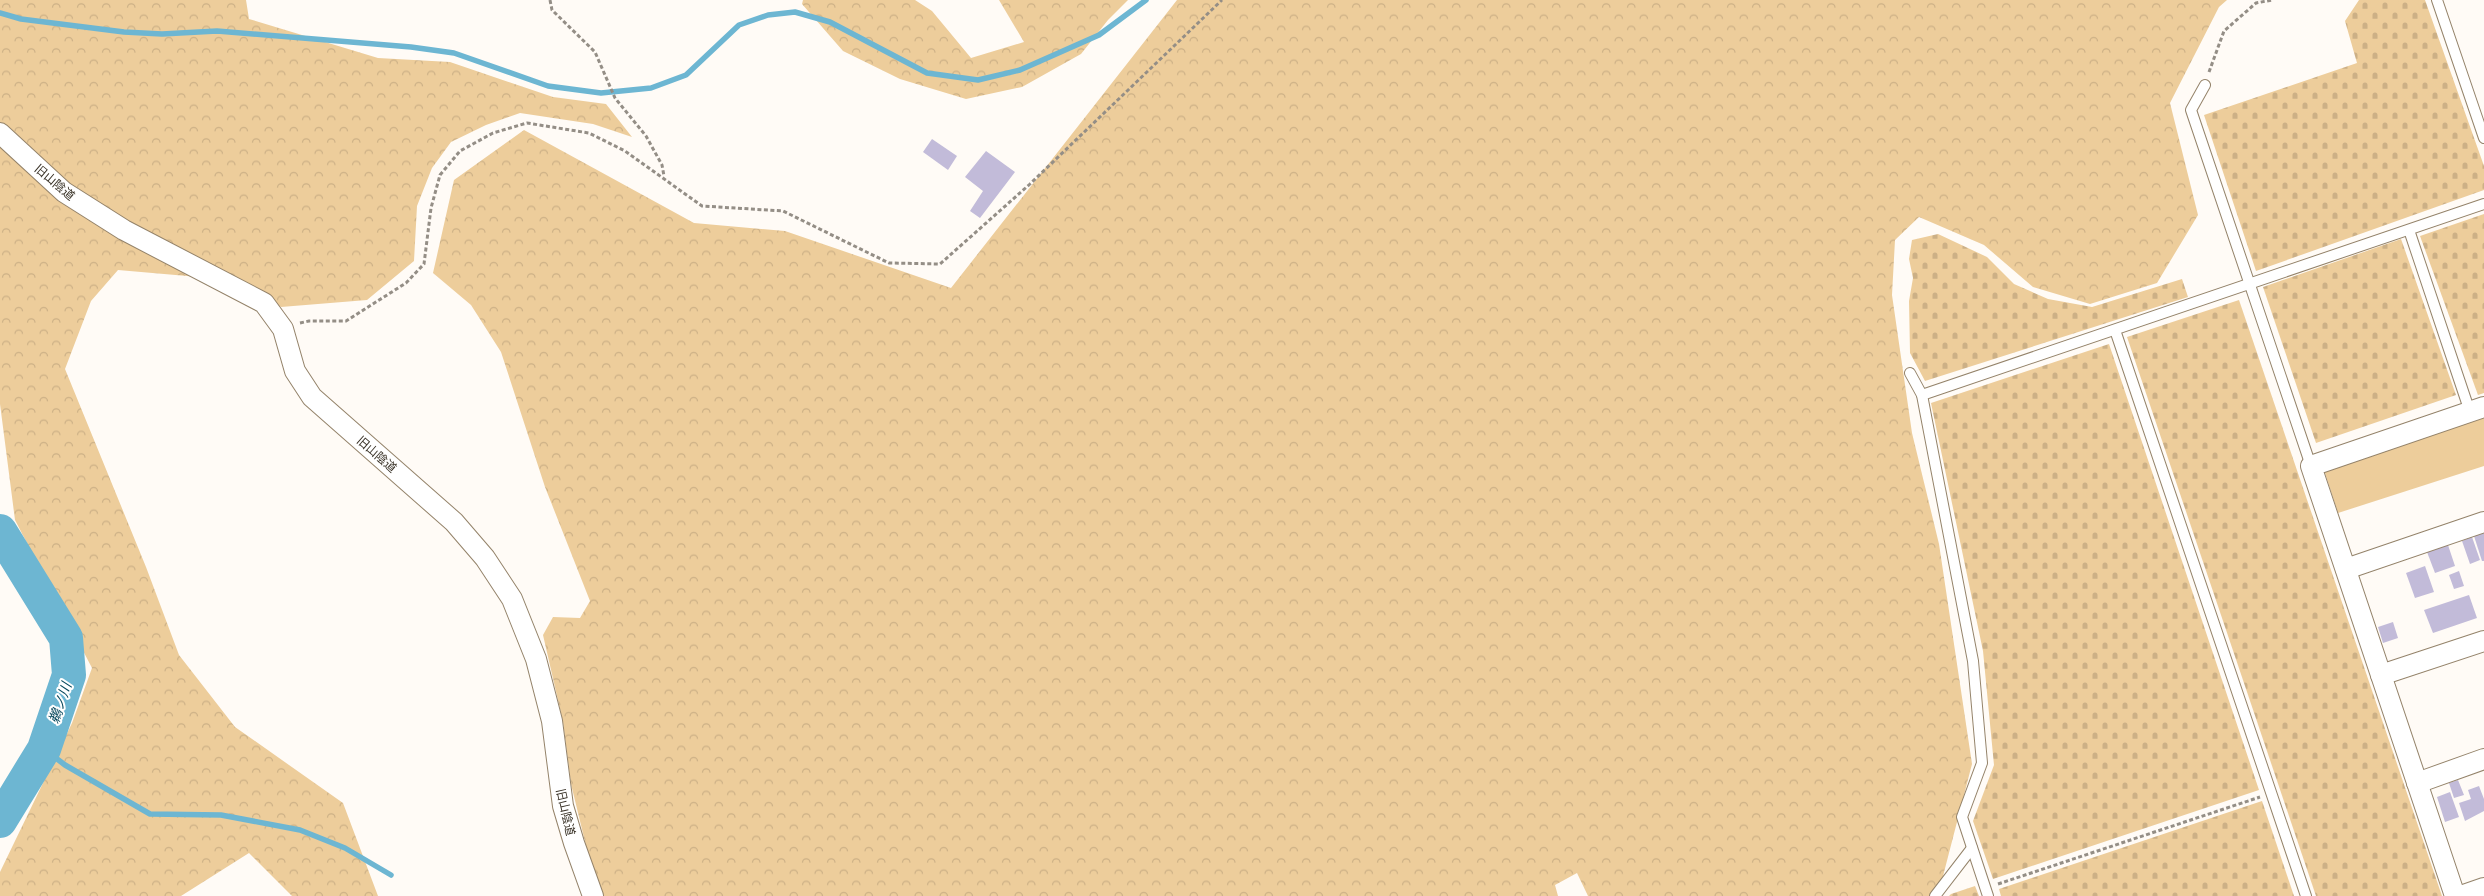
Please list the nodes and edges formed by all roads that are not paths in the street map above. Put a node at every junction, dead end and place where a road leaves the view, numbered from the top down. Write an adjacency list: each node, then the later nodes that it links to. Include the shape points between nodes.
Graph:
1 (2437, 0): 4 (lane)
2 (2205, 85): 7 (lane, via 2191,110)
3 (0, 133): 22 (street, 旧山陰道, via 64,192 124,230 264,303 283,329 295,371 312,397 454,522 486,558 512,599 536,659 552,721 563,806)
4 (2484, 138)
5 (2484, 204): 6 (lane)
6 (2409, 230): 7 (lane); 11 (lane)
7 (2250, 284): 8 (lane); 12 (lane)
8 (2114, 330): 10 (lane); 24 (lane)
9 (1910, 373): 10 (lane)
10 (1922, 396): 19 (lane, via 1973,661 1982,763 1962,817)
11 (2477, 409): 12 (street)
12 (2311, 466): 14 (street)
13 (2484, 522): 14 (street)
14 (2346, 569): 16 (street)
15 (2484, 641): 16 (street)
16 (2381, 675): 18 (street)
17 (2484, 759): 18 (street)
18 (2417, 783): 25 (street)
19 (1972, 848): 21 (lane); 23 (lane)
20 (2484, 888): 26 (street)
21 (1987, 892)
22 (593, 896)
23 (1935, 896)
24 (2306, 896)
25 (2455, 896)
26 (2461, 896)

